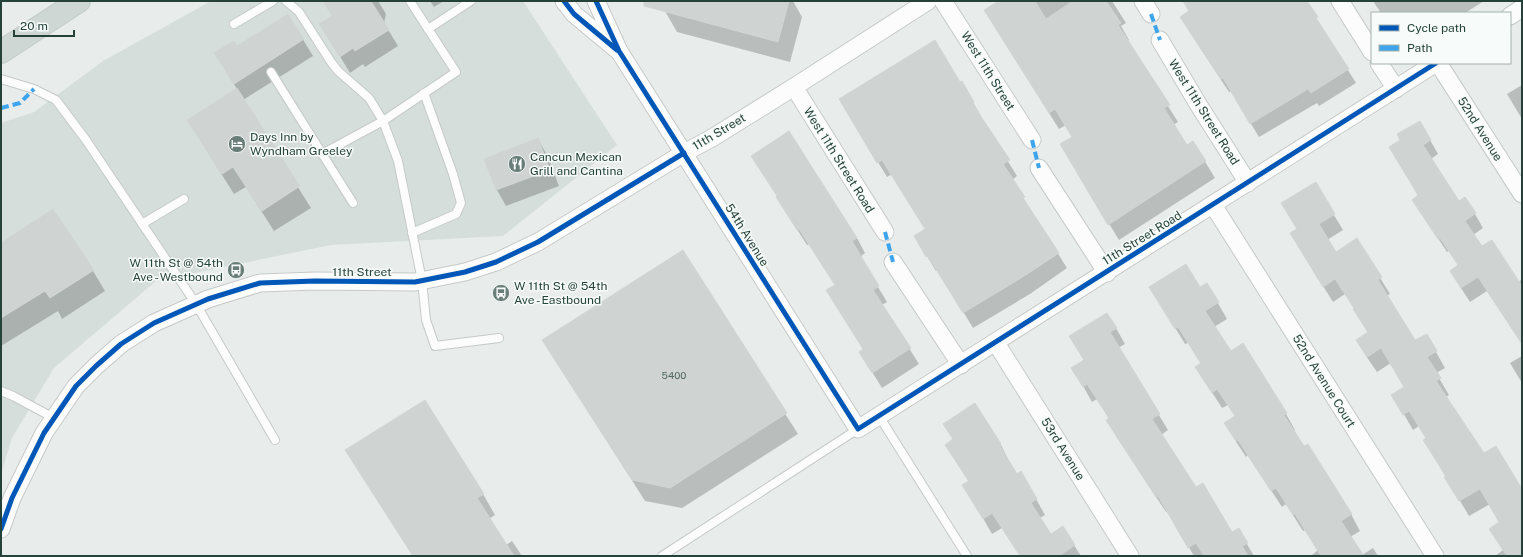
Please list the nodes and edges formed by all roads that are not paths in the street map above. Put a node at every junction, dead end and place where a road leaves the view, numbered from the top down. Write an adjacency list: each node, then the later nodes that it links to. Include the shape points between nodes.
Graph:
1 (79, 1): 18 (main road)
2 (273, 1): 13 (lane)
3 (286, 1): 27 (lane, via 299,12 338,71 369,98)
4 (410, 1): 14 (lane)
5 (471, 1): 14 (lane)
6 (564, 1): 17 (street, 54th Avenue, via 574,14)
7 (596, 1): 17 (street, 54th Avenue)
8 (928, 1): 24 (street, 11th Street)
9 (943, 1): 28 (street, West 11th Street)
10 (1340, 1): 16 (street)
11 (1522, 8): 12 (street)
12 (1511, 15)
13 (234, 24)
14 (428, 29): 26 (lane, via 456,72)
15 (1160, 40): 32 (street, West 11th Street Road)
16 (1371, 50)
17 (619, 51): 29 (street, 54th Avenue)
18 (1, 52)
19 (1380, 64): 25 (street)
20 (1435, 64): 25 (street, 11th Street Road)
21 (1438, 64): 33 (street, 52nd Avenue)
22 (271, 72): 30 (lane)
23 (1, 79): 37 (lane, via 34,88 56,100)
24 (794, 87): 29 (street, 11th Street); 38 (street, West 11th Street Road)
25 (1396, 89): 32 (street, 11th Street Road)
26 (424, 93): 27 (lane); 39 (lane, via 461,203 456,214)
27 (383, 120): 30 (lane); 39 (lane, via 398,161)
28 (1032, 140)
29 (684, 153): 42 (street, 11th Street, via 538,242 490,264); 50 (street, 54th Avenue)
30 (322, 154): 35 (lane)
31 (1039, 168): 41 (street)
32 (1248, 183): 36 (street, 11th Street Road)
33 (1522, 194)
34 (184, 199): 37 (lane)
35 (352, 203)
36 (1213, 205): 41 (street, 11th Street Road); 56 (street, 52nd Avenue Court)
37 (142, 224): 43 (lane)
38 (885, 232)
39 (412, 233): 42 (lane)
40 (893, 262): 46 (street)
41 (1107, 273): 45 (street, 11th Street Road)
42 (422, 281): 43 (street, 11th Street, via 260,283 226,292); 44 (lane, via 426,320 435,346)
43 (196, 304): 49 (street, 11th Street, via 154,323 121,344 76,386); 51 (lane)
44 (499, 338)
45 (996, 343): 46 (street, 11th Street Road); 55 (street, 53rd Avenue)
46 (961, 365): 48 (street, 11th Street Road)
47 (1, 391): 49 (lane)
48 (880, 416): 50 (street, 11th Street Road); 54 (lane)
49 (54, 418): 52 (street, 11th Street, via 12,498)
50 (858, 429): 53 (lane)
51 (275, 440)
52 (1, 529)
53 (662, 556)
54 (967, 556)
55 (1130, 556)
56 (1435, 556)

